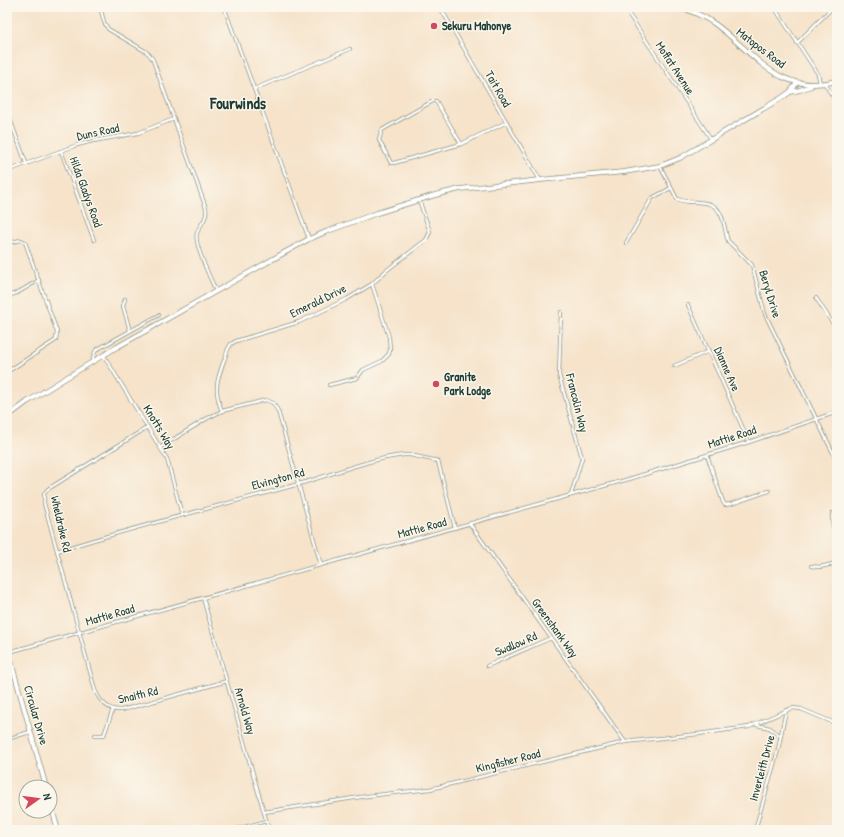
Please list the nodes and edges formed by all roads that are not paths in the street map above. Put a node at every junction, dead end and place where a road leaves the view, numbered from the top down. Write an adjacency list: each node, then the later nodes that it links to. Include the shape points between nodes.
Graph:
1 (100, 7): 18 (street, via 108,30 145,51 151,58)
2 (224, 7): 14 (street)
3 (440, 7): 19 (street, Tait Road)
4 (624, 7): 20 (street, Moffat Avenue)
5 (679, 7): 11 (street, Matopos Road, via 716,25 770,70)
6 (774, 7): 8 (street)
7 (833, 7): 8 (street)
8 (797, 43): 12 (street)
9 (350, 49): 14 (street)
10 (837, 81): 12 (street, Matopos Road)
11 (796, 83): 13 (street, Matopos Road); 15 (street)
12 (822, 84): 13 (street, Matopos Road); 16 (street)
13 (813, 85): 15 (street)
14 (254, 89): 29 (street)
15 (790, 92): 20 (street)
16 (837, 103)
17 (7, 111): 23 (street)
18 (174, 119): 22 (street, Duns Road, via 138,133 93,141); 35 (street, via 206,208 207,214 197,232 196,240)
19 (507, 122): 21 (street); 26 (street, Tait Road)
20 (711, 139): 24 (street, via 680,158)
21 (461, 144): 21 (street, via 391,163 379,140 382,130 436,101)
22 (61, 151): 23 (street, Duns Road); 30 (street, Hilda Gladys Road)
23 (26, 163): 25 (street, Duns Road)
24 (660, 166): 26 (street); 27 (street, Beryl Drive)
25 (7, 171)
26 (540, 180): 28 (street, via 460,189)
27 (671, 188): 32 (street, via 652,198); 53 (street, Beryl Drive, via 680,200 713,204 719,211 728,242 752,266 764,314)
28 (419, 200): 29 (street, via 345,224); 34 (street, Emerald Drive, via 430,232 429,236)
29 (309, 239): 35 (street)
30 (94, 240)
31 (7, 243): 33 (street, via 21,240 24,242)
32 (626, 244)
33 (39, 280): 36 (street, via 16,294); 48 (street, via 57,332 56,340)
34 (372, 284): 49 (street, via 389,337 389,354 382,361 363,370 357,378); 50 (street, Emerald Drive, via 299,322 231,344 216,386 216,395)
35 (216, 292): 45 (street)
36 (7, 296)
37 (816, 298): 42 (street)
38 (125, 299): 43 (street, via 123,306)
39 (688, 305): 44 (street, Dianne Ave)
40 (562, 312): 61 (street, Francolin Way, via 559,375 582,458)
41 (160, 315): 43 (street)
42 (837, 330)
43 (130, 331): 46 (street, via 96,350)
44 (709, 351): 47 (street); 55 (street, Dianne Ave)
45 (104, 356): 46 (street); 54 (street, Knotts Way)
46 (93, 362): 52 (street)
47 (674, 366)
48 (7, 372)
49 (329, 385)
50 (222, 411): 56 (street); 59 (street, via 263,400 273,403 278,411)
51 (837, 412): 53 (street, Mattie Road)
52 (7, 417)
53 (815, 419): 55 (street, Mattie Road); 58 (street, Beryl Drive)
54 (148, 427): 56 (street, Knotts Way); 67 (street, Wheldrake Rd, via 44,492 44,503)
55 (749, 442): 57 (street, Mattie Road)
56 (161, 448): 63 (street, Knotts Way, via 171,469)
57 (707, 455): 60 (street, via 725,504); 61 (street, Mattie Road)
58 (837, 461)
59 (298, 484): 63 (street, Elvington Rd); 65 (street, Elvington Rd, via 398,455 438,461); 69 (street)
60 (769, 491)
61 (570, 496): 64 (street, Mattie Road)
62 (832, 513): 66 (street, via 833,527)
63 (182, 515): 67 (street, Elvington Rd)
64 (470, 524): 65 (street, Mattie Road); 73 (street, Greenshank Way)
65 (454, 528): 69 (street, Mattie Road)
66 (837, 535)
67 (57, 551): 72 (street, Wheldrake Rd)
68 (837, 563): 70 (street, via 820,567)
69 (321, 565): 71 (street, Mattie Road)
70 (811, 566)
71 (203, 598): 72 (street, Mattie Road); 76 (street, Arnold Way)
72 (80, 632): 74 (street, Mattie Road); 77 (street, Snaith Rd, via 97,696)
73 (551, 638): 75 (street, Swallow Rd); 85 (street, Greenshank Way)
74 (8, 650): 81 (street, Circular Drive)
75 (487, 666)
76 (227, 681): 77 (street, Snaith Rd, via 122,710); 87 (street, Arnold Way)
77 (114, 709): 82 (street, via 104,735)
78 (786, 710): 79 (street, Kingfisher Road); 80 (street, via 801,708); 83 (street, Inverleith Drive)
79 (756, 724): 83 (street, via 770,728); 85 (street, Kingfisher Road, via 744,728)
80 (837, 724)
81 (31, 732): 84 (street); 86 (street, Circular Drive)
82 (95, 736)
83 (781, 736): 93 (street, Inverleith Drive)
84 (7, 739)
85 (625, 742): 87 (street, Kingfisher Road, via 430,789)
86 (44, 779)
87 (264, 812): 89 (street, Arnold Way)
88 (55, 819): 90 (street)
89 (266, 821): 91 (street); 92 (street, Arnold Way)
90 (58, 830)
91 (234, 830)
92 (269, 830)
93 (755, 830)

